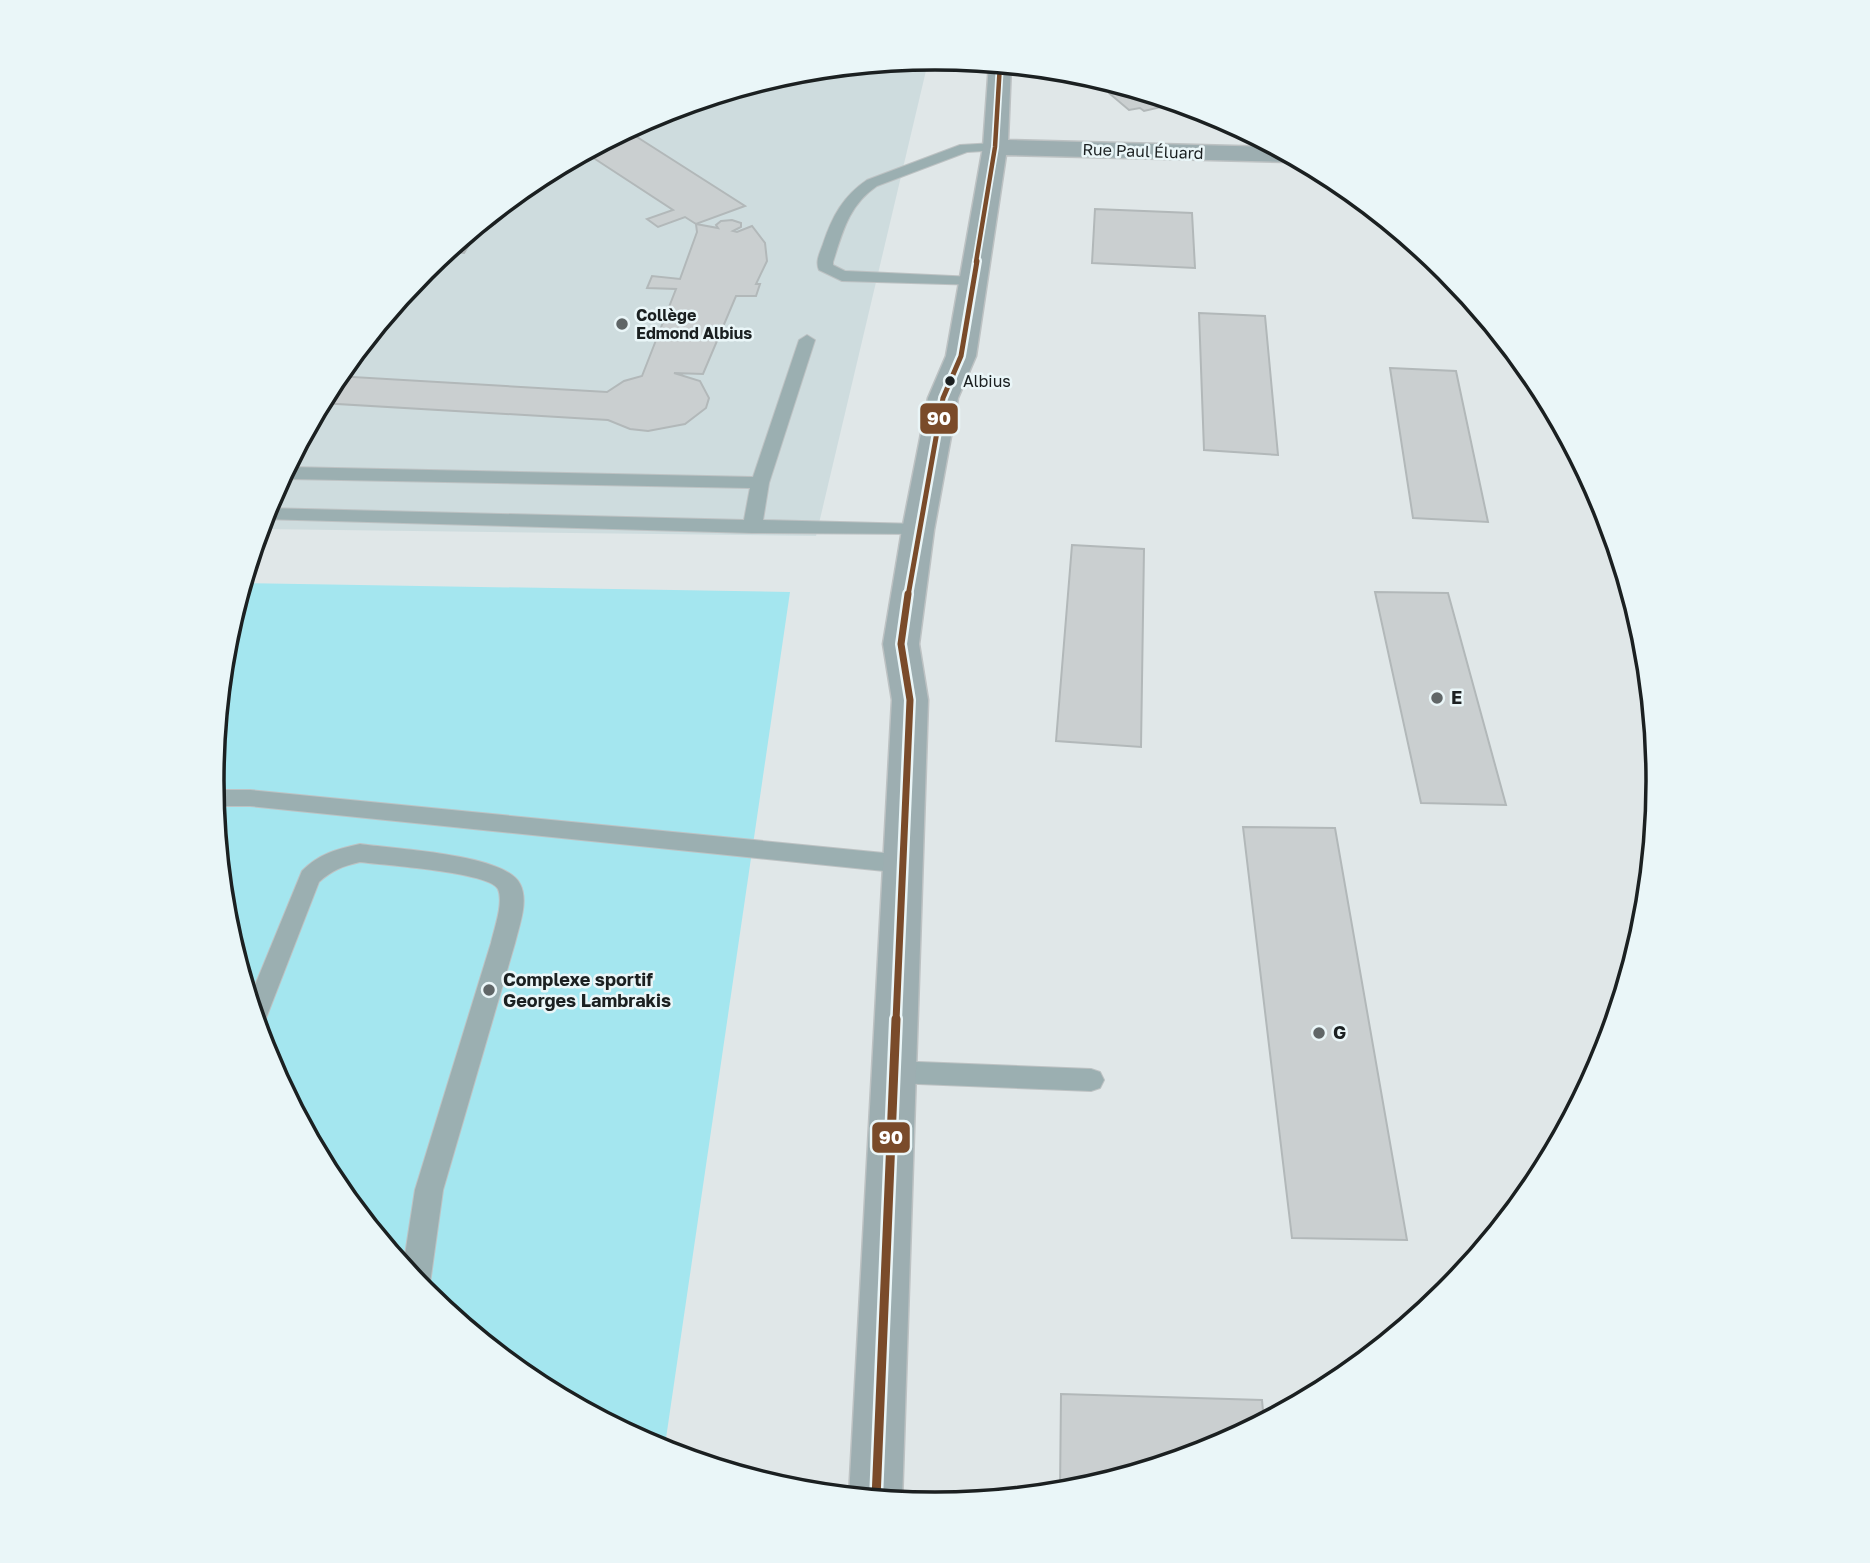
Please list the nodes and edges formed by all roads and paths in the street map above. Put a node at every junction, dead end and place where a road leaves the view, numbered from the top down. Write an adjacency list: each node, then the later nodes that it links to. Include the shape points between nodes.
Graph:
1 (999, 74): 2 (street)
2 (995, 147): 3 (street, Rue Paul Éluard); 4 (street); 4 (lane, via 965,148 859,190 845,207 825,262 825,267 842,276)
3 (1271, 154)
4 (974, 282): 10 (street, via 961,356 943,398)
5 (807, 340): 7 (lane)
6 (294, 473): 7 (lane)
7 (760, 483): 9 (lane)
8 (276, 514): 9 (lane)
9 (752, 527): 10 (lane)
10 (918, 530): 12 (street, via 901,644 910,700)
11 (224, 798): 12 (lane)
12 (904, 864): 14 (street)
13 (259, 1005): 16 (lane, via 300,896 323,865 360,853 468,867 500,876 510,887 503,943 429,1190)
14 (894, 1072): 15 (lane); 17 (street)
15 (1091, 1080)
16 (417, 1269)
17 (876, 1490)

